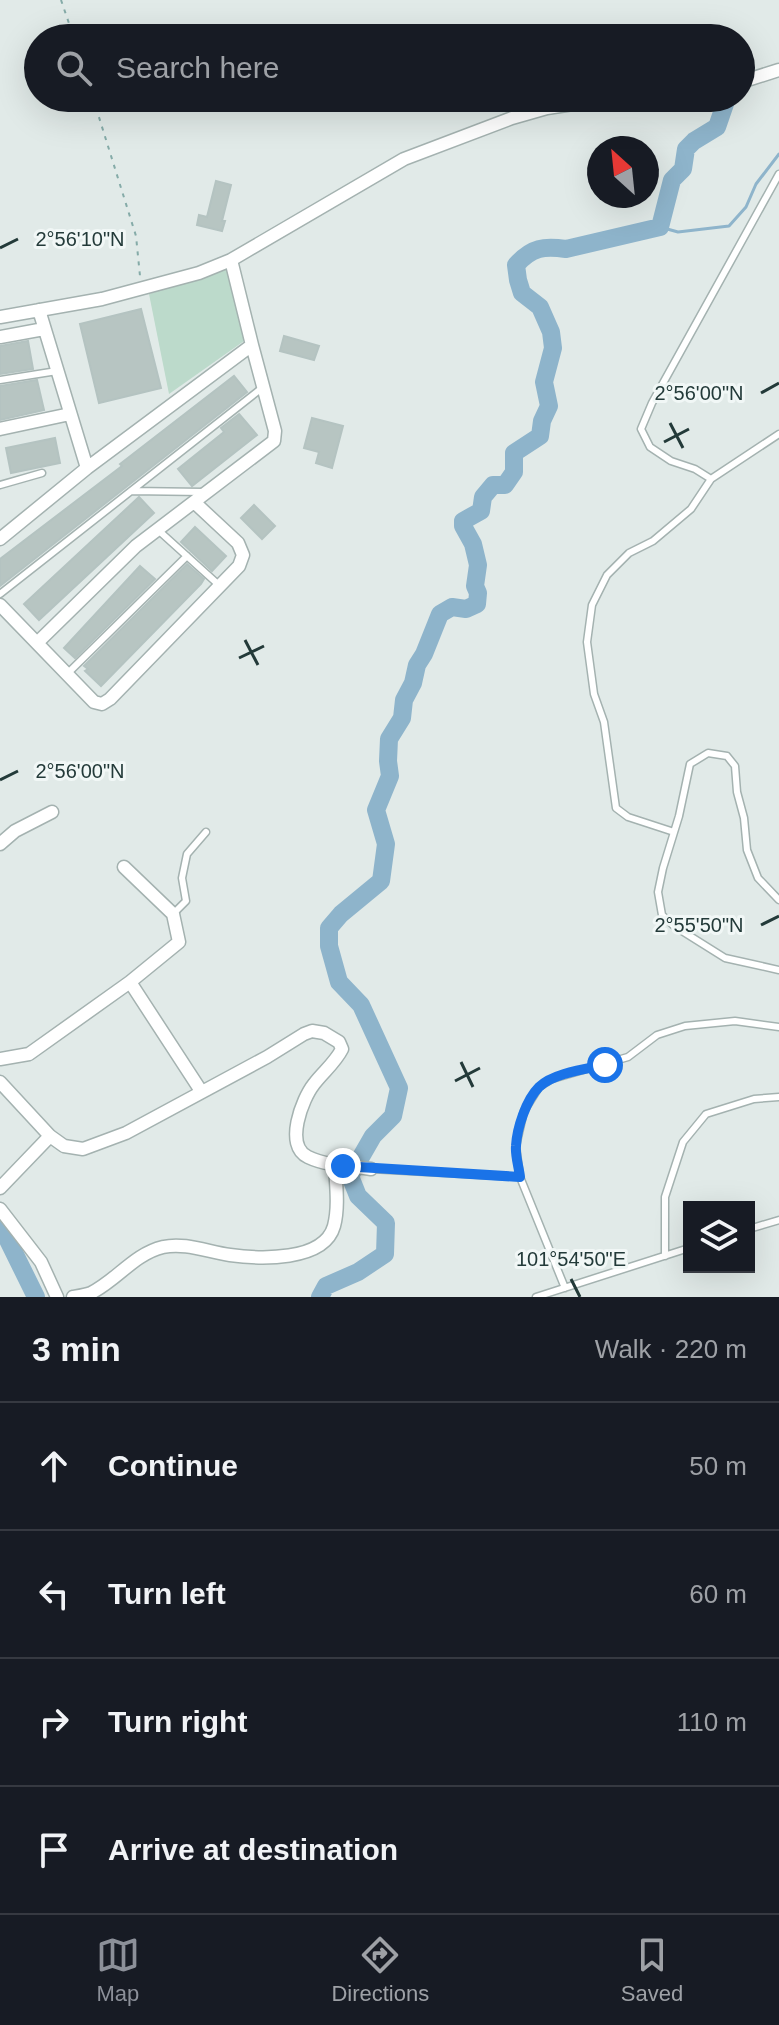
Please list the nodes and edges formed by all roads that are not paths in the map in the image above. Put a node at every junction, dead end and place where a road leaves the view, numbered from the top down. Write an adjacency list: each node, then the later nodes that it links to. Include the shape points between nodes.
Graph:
1 (779, 70): 2 (street)
2 (755, 78)
3 (533, 112): 5 (street, via 404,159)
4 (779, 174): 19 (lane, via 641,429 650,447)
5 (231, 260): 6 (street, via 141,290); 10 (street)
6 (39, 310): 7 (street); 8 (street)
7 (0, 317)
8 (44, 329): 9 (street); 11 (street)
9 (0, 337)
10 (252, 345): 13 (street); 17 (street)
11 (57, 371): 12 (lane); 14 (street)
12 (0, 380)
13 (262, 388): 21 (lane); 22 (street, via 274,441)
14 (70, 414): 15 (street); 17 (street)
15 (0, 429)
16 (779, 434): 19 (lane)
17 (87, 468): 25 (street)
18 (42, 473): 20 (lane)
19 (711, 479): 34 (lane, via 691,509 607,575 592,605 587,642 616,808)
20 (0, 485)
21 (131, 491): 22 (lane); 28 (lane)
22 (207, 492): 23 (street)
23 (194, 502): 24 (street); 27 (street, via 238,543 243,555)
24 (158, 530): 26 (lane); 30 (street)
25 (0, 539)
26 (187, 556): 27 (lane); 31 (lane)
27 (220, 586): 31 (street, via 102,704)
28 (0, 594)
29 (0, 605): 30 (street)
30 (37, 643): 31 (street)
31 (67, 674)
32 (52, 812): 35 (street)
33 (206, 832): 38 (lane, via 187,854 182,878 186,901)
34 (674, 832): 37 (lane, via 690,764 708,753 727,756 735,766 747,850 758,878); 39 (lane, via 658,892 662,915 725,958)
35 (0, 844)
36 (124, 867): 38 (street)
37 (779, 900)
38 (173, 914): 40 (street, via 179,942)
39 (779, 970)
40 (130, 982): 42 (street, via 29,1054); 44 (street)
41 (779, 1027): 49 (lane, via 735,1021 685,1026 657,1035 628,1057 552,1079 539,1087 524,1111 516,1146)
42 (0, 1059)
43 (0, 1082): 46 (street)
44 (201, 1091): 46 (street, via 126,1133 83,1149 64,1146); 47 (street, via 304,1034 324,1033 342,1049 312,1086 296,1131 306,1157)
45 (779, 1097): 55 (lane, via 706,1114 683,1142 665,1197)
46 (50, 1136): 50 (street)
47 (339, 1165): 48 (street); 58 (street, via 334,1229 321,1246 284,1258 163,1247 133,1261 90,1294)
48 (371, 1169): 49 (lane)
49 (520, 1177): 56 (lane)
50 (0, 1188)
51 (0, 1209): 57 (street, via 41,1262)
52 (779, 1220): 53 (lane)
53 (755, 1227)
54 (683, 1250): 55 (lane)
55 (665, 1256): 56 (lane)
56 (565, 1288): 59 (lane)
57 (57, 1297)
58 (73, 1297)
59 (536, 1297)

